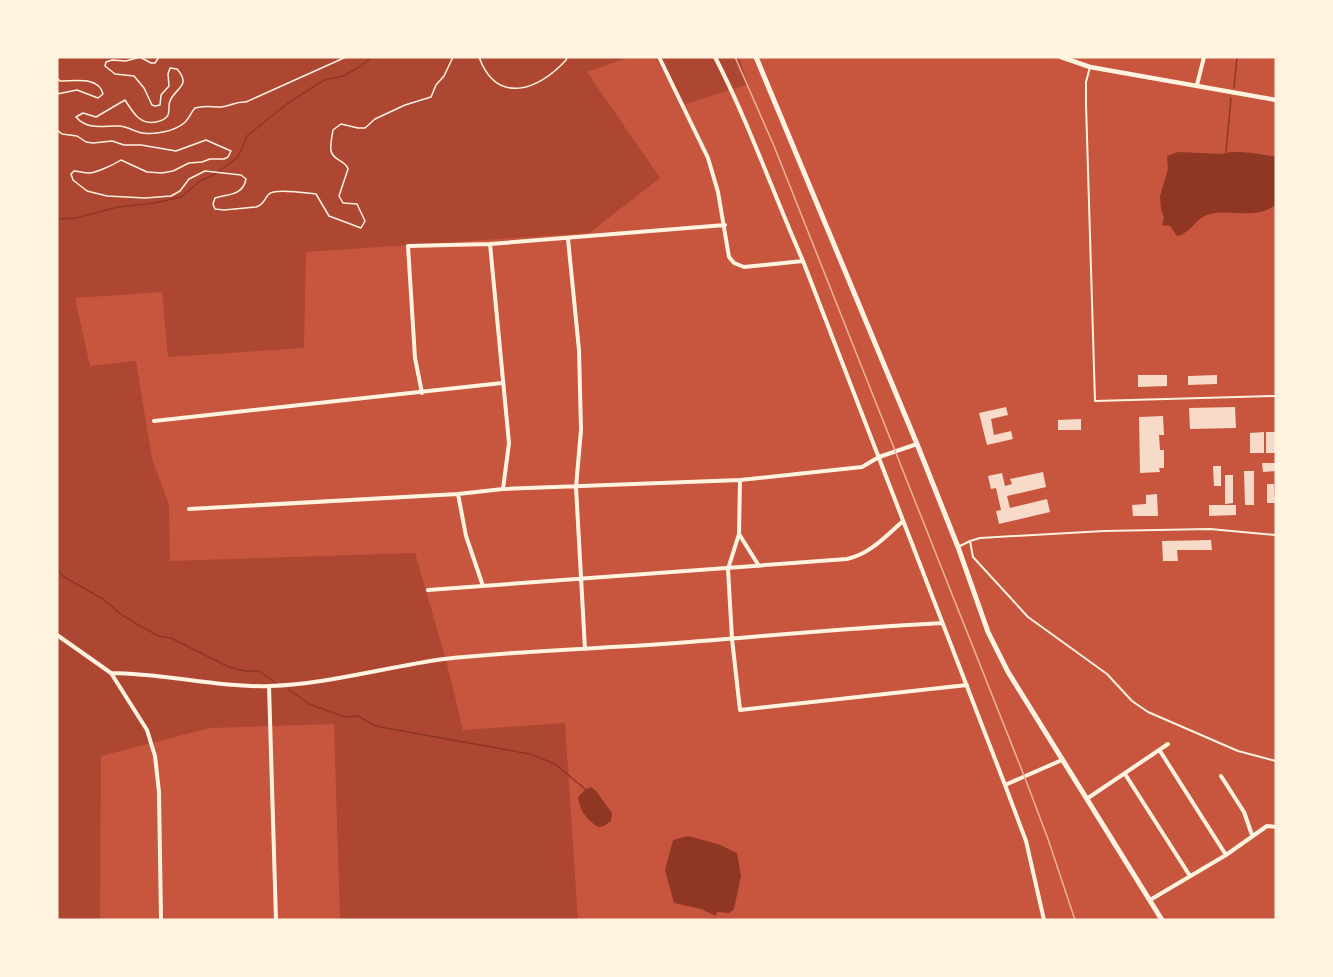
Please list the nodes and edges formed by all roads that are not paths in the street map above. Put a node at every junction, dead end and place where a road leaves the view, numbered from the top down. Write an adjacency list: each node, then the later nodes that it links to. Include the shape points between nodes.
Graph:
1 (659, 57): 9 (street, via 708,158)
2 (715, 57): 12 (street, via 750,130)
3 (756, 57): 17 (main road)
4 (1061, 57): 6 (street)
5 (1204, 57): 7 (street)
6 (1090, 68): 7 (street); 15 (lane, via 1086,104 1095,401)
7 (1197, 85): 8 (street)
8 (1276, 100)
9 (725, 225): 10 (street); 12 (street, via 729,257 734,263 744,267)
10 (567, 239): 11 (street); 20 (street, via 579,350 581,430)
11 (490, 244): 13 (street); 14 (street, via 408,246 415,358)
12 (802, 261): 18 (street)
13 (502, 383): 14 (street); 21 (street, via 509,444)
14 (422, 393): 16 (street)
15 (1276, 396)
16 (154, 421)
17 (917, 444): 18 (street); 28 (main road)
18 (878, 457): 19 (street, via 862,467); 24 (street)
19 (740, 480): 20 (street); 25 (street)
20 (576, 487): 21 (street); 31 (street)
21 (502, 489): 22 (street)
22 (458, 494): 23 (street); 32 (street, via 466,536)
23 (189, 509)
24 (903, 521): 29 (street, via 859,556); 34 (street)
25 (740, 534): 29 (street); 30 (street)
26 (1276, 536): 27 (lane, via 1219,529)
27 (970, 541): 28 (lane); 44 (lane, via 973,557 1028,616 1107,674 1132,701 1148,712 1238,751)
28 (958, 547): 43 (main road, via 988,632)
29 (759, 566): 30 (street)
30 (728, 569): 31 (street); 36 (street)
31 (580, 580): 32 (street); 37 (street)
32 (483, 586): 33 (street)
33 (428, 590)
34 (942, 623): 36 (street); 39 (street)
35 (57, 635): 38 (street)
36 (732, 639): 37 (street); 39 (street, via 740,710)
37 (585, 649): 40 (street, via 446,659 312,683)
38 (111, 673): 40 (street); 54 (street, via 147,730 155,756)
39 (967, 685): 47 (street)
40 (269, 686): 55 (street)
41 (1167, 744): 42 (street)
42 (1160, 750): 45 (street); 51 (street)
43 (1062, 760): 47 (street); 48 (main road)
44 (1276, 761)
45 (1125, 774): 48 (street); 52 (street)
46 (1221, 776): 50 (street, via 1244,812)
47 (1005, 785): 56 (street, via 1026,841)
48 (1088, 798): 53 (main road)
49 (1276, 827): 50 (street, via 1267,826)
50 (1252, 835): 51 (street)
51 (1226, 855): 52 (street)
52 (1190, 876): 53 (street)
53 (1150, 900): 57 (main road)
54 (161, 920)
55 (276, 920)
56 (1044, 920)
57 (1162, 920)

